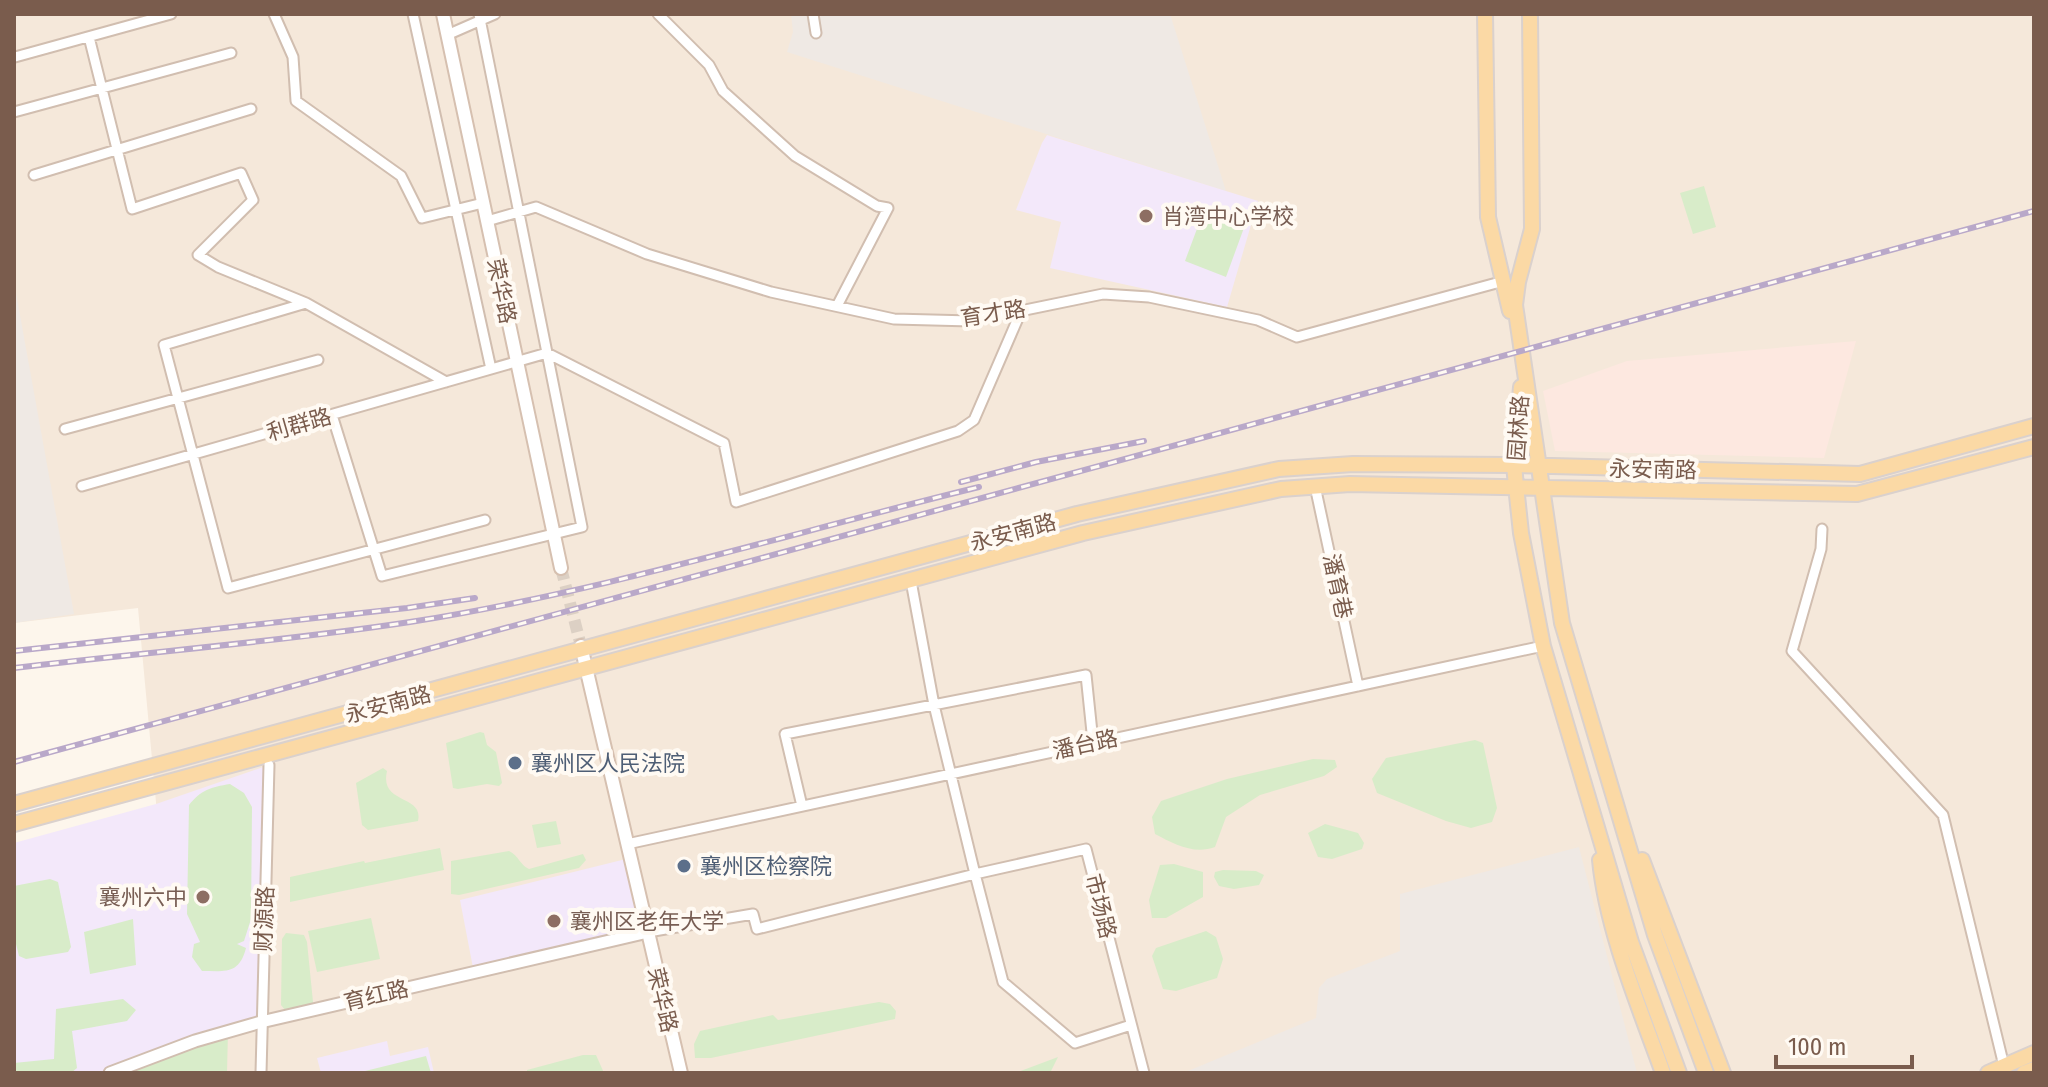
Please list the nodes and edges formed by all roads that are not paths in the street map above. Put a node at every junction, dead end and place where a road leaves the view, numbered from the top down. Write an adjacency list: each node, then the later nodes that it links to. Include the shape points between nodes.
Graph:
1 (171, 14): 13 (street)
2 (274, 14): 22 (street, via 293,57 296,101 401,176 422,218)
3 (413, 14): 22 (street)
4 (443, 14): 12 (main road, 荣华路)
5 (495, 14): 10 (street)
6 (658, 14): 27 (street, via 709,65 723,91 795,156 888,208)
7 (813, 14): 11 (street)
8 (1485, 14): 25 (main road, 园林路, via 1488,217)
9 (1530, 14): 41 (main road, 园林路, via 1532,229 1515,305)
10 (479, 17): 12 (street); 23 (street)
11 (816, 33)
12 (447, 35): 21 (main road, 荣华路)
13 (89, 37): 15 (street); 16 (street)
14 (231, 53): 16 (street)
15 (15, 57)
16 (102, 88): 18 (street); 19 (street)
17 (251, 109): 19 (street)
18 (14, 112)
19 (117, 150): 20 (street); 26 (street, via 132,209 241,173 253,200 198,255)
20 (34, 175)
21 (483, 203): 22 (street); 24 (main road, 荣华路)
22 (455, 210): 32 (street)
23 (517, 213): 24 (street, 育才路); 27 (street, 育才路, via 536,207 647,254); 29 (street)
24 (487, 221): 31 (main road, 荣华路)
25 (1504, 281): 28 (street, 育才路, via 1297,337 1258,320 1149,297 1103,294); 40 (main road, 园林路, via 1521,388)
26 (306, 303): 33 (street); 34 (street, via 164,345)
27 (837, 306): 28 (street, 育才路, via 894,319 971,321)
28 (1022, 309): 29 (street, via 974,420 958,431 736,502 724,443)
29 (547, 353): 31 (street, 利群路); 48 (street, via 582,527)
30 (318, 360): 34 (street)
31 (517, 362): 32 (street, 利群路); 48 (main road, 荣华路)
32 (491, 369): 33 (street, 利群路)
33 (446, 382): 35 (street, 利群路)
34 (178, 398): 37 (street); 39 (street)
35 (332, 415): 39 (street, 利群路); 49 (street)
36 (2034, 426): 41 (main road, 永安南路, via 1860,474)
37 (65, 429)
38 (2034, 447): 45 (main road, 永安南路, via 1857,494)
39 (193, 455): 42 (street, 利群路); 49 (street, via 228,588)
40 (1514, 465): 41 (main road, 永安南路); 44 (main road, 园林路); 53 (main road, 永安南路, via 1279,469 1077,514)
41 (1539, 466): 45 (main road, 园林路)
42 (82, 486)
43 (1315, 486): 44 (main road, 永安南路); 51 (main road, 永安南路, via 1083,533); 55 (street, 潘育巷)
44 (1516, 486): 45 (main road, 永安南路); 52 (main road, 园林路)
45 (1541, 488): 63 (main road, 园林路, via 1562,623)
46 (485, 520): 49 (street)
47 (1822, 529): 71 (street, via 1792,651 1943,815)
48 (554, 533): 49 (street, via 382,576); 50 (main road, 荣华路)
49 (374, 550)
50 (561, 568)
51 (911, 581): 54 (main road, 永安南路); 56 (street)
52 (1543, 646): 55 (street, 潘台路); 64 (main road, 园林路)
53 (581, 649): 54 (main road, 荣华路); 60 (main road, 永安南路)
54 (586, 670): 62 (main road, 永安南路); 65 (main road, 荣华路)
55 (1358, 686): 57 (street, 潘台路)
56 (934, 705): 57 (street, via 1086,675); 59 (street); 61 (street, via 785,734)
57 (1093, 742): 59 (street, 潘台路)
58 (269, 765): 68 (street, 财源路)
59 (950, 773): 61 (street, 潘台路); 66 (street)
60 (14, 804)
61 (802, 806): 65 (street, 潘台路)
62 (14, 824)
63 (1624, 831): 78 (main road, 园林路, via 1655,935); 79 (main road, 园林路, via 1635,842)
64 (1600, 836): 76 (main road, 园林路, via 1602,879 1626,973); 77 (main road, 园林路, via 1631,942)
65 (627, 844): 67 (main road, 荣华路)
66 (975, 874): 67 (street, via 757,929 753,914); 69 (street, via 1003,982 1075,1043); 69 (street, 市场路, via 1086,849)
67 (648, 932): 68 (street, 育红路); 74 (main road, 荣华路)
68 (261, 1022): 72 (street, 育红路); 73 (street, 财源路)
69 (1131, 1025): 75 (street, 市场路)
70 (2034, 1053): 71 (main road)
71 (2004, 1066): 80 (main road)
72 (110, 1073)
73 (261, 1073)
74 (681, 1073)
75 (1144, 1073)
76 (1663, 1073)
77 (1679, 1073)
78 (1706, 1073)
79 (1723, 1073)
80 (1988, 1073)

